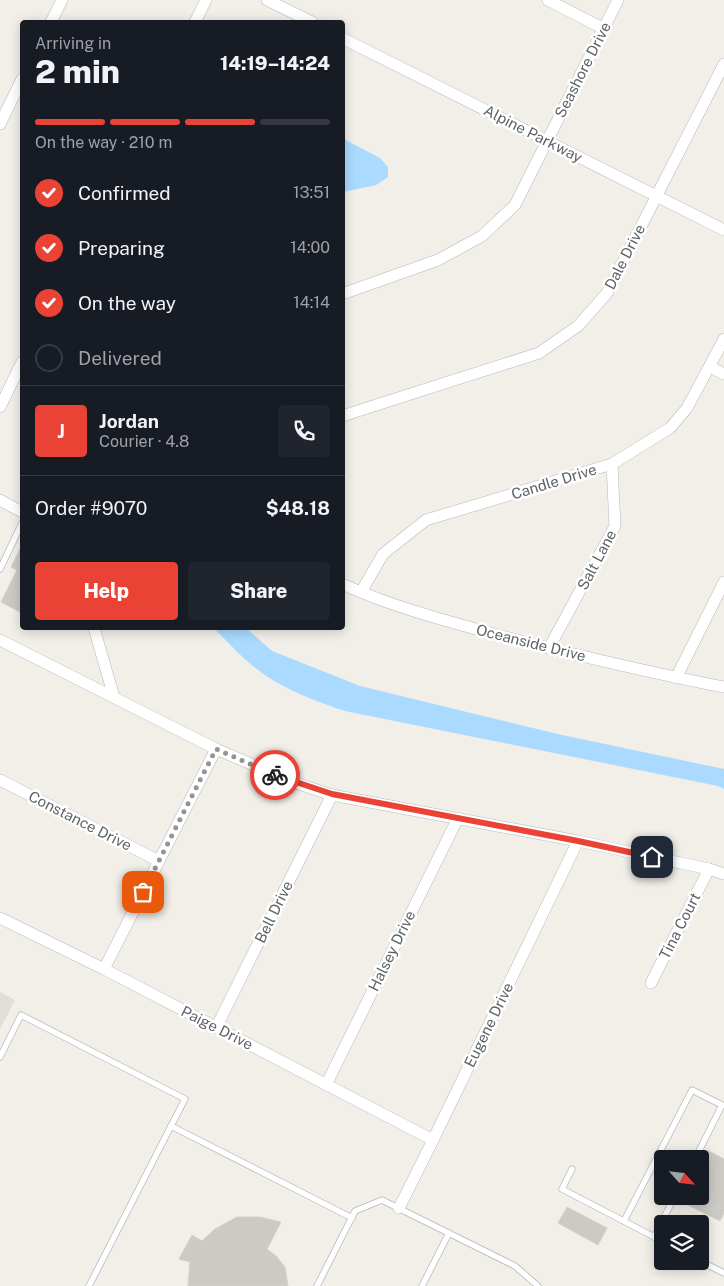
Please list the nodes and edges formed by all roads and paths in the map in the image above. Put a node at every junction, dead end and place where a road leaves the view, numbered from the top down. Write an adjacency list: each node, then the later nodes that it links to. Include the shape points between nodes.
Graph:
1 (62, 0): 6 (street)
2 (206, 0): 7 (street)
3 (267, 0): 8 (street)
4 (548, 0): 9 (street)
5 (618, 0): 9 (street, Seashore Drive)
6 (52, 20)
7 (195, 20)
8 (308, 20)
9 (604, 29): 14 (street, Seashore Drive)
10 (345, 40): 14 (street, Alpine Parkway)
11 (724, 64): 15 (street, Dale Drive)
12 (20, 83): 13 (street)
13 (0, 124)
14 (548, 141): 15 (street, Alpine Parkway); 17 (street, Seashore Drive, via 515,205 482,236 438,260)
15 (655, 197): 16 (street, Alpine Parkway); 23 (street, Dale Drive, via 607,293 578,326 539,353)
16 (724, 230)
17 (345, 293)
18 (724, 339): 20 (street, Candle Drive)
19 (20, 366): 22 (street)
20 (710, 367): 21 (street); 24 (street, Candle Drive, via 687,408 670,428)
21 (724, 374)
22 (0, 407)
23 (345, 415)
24 (612, 464): 31 (street, Candle Drive, via 426,520 383,554); 34 (street, Salt Lane, via 615,526)
25 (0, 500): 26 (street)
26 (20, 511)
27 (20, 527): 28 (lane)
28 (0, 568)
29 (724, 582): 35 (street)
30 (345, 585): 31 (street, Oceanside Drive)
31 (361, 592): 34 (street, Oceanside Drive, via 459,625)
32 (95, 630): 37 (street)
33 (0, 640): 37 (street)
34 (550, 648): 35 (street, Oceanside Drive)
35 (676, 678): 36 (street, Oceanside Drive)
36 (724, 688)
37 (114, 697): 38 (street)
38 (216, 749): 40 (street, via 296,783); 43 (street)
39 (0, 780): 43 (street, Constance Drive)
40 (332, 794): 41 (street); 49 (street, Bell Drive)
41 (458, 818): 42 (street); 51 (street, Halsey Drive)
42 (578, 841): 44 (street); 54 (street, Eugene Drive)
43 (159, 861): 47 (street)
44 (709, 869): 45 (street); 48 (street, Tina Court)
45 (724, 874)
46 (0, 918): 47 (street, Paige Drive)
47 (104, 969): 49 (street, Paige Drive)
48 (651, 983)
49 (216, 1028): 51 (street, Paige Drive)
50 (0, 1057): 53 (lane, via 21,1015 184,1099)
51 (326, 1084): 54 (street, Paige Drive)
52 (723, 1106): 55 (lane); 59 (lane, via 692,1090)
53 (171, 1126): 58 (lane); 64 (lane)
54 (433, 1140): 57 (street, Eugene Drive)
55 (700, 1150)
56 (572, 1169): 59 (lane, via 562,1189)
57 (399, 1208): 58 (lane, via 382,1200 355,1211); 60 (lane)
58 (352, 1218): 65 (lane)
59 (624, 1221): 61 (lane)
60 (449, 1233): 66 (lane); 67 (lane, via 515,1266)
61 (654, 1237)
62 (709, 1265): 63 (lane)
63 (724, 1273)
64 (89, 1286)
65 (317, 1286)
66 (422, 1286)
67 (538, 1286)

